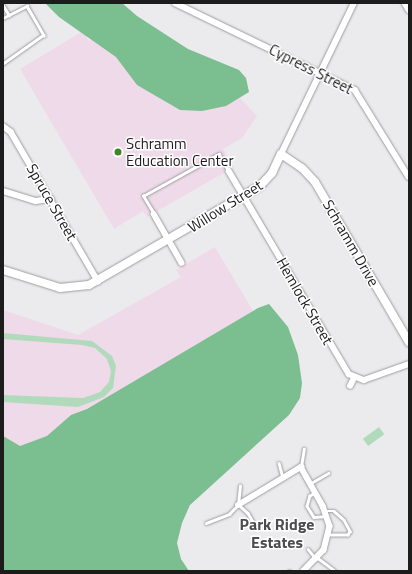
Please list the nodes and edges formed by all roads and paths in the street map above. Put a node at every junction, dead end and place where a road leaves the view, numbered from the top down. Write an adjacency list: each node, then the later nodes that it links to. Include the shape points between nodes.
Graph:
1 (175, 3): 9 (street, Cypress Street)
2 (354, 3): 9 (street, Willow Street)
3 (405, 3): 5 (street)
4 (3, 5): 6 (lane)
5 (409, 10)
6 (9, 15): 7 (lane); 8 (lane, via 27,6 43,37)
7 (3, 18)
8 (3, 64)
9 (320, 72): 11 (street, Willow Street); 13 (street, Cypress Street, via 358,93)
10 (4, 126): 16 (street, Spruce Street, via 12,132)
11 (281, 154): 15 (street, Willow Street, via 266,181); 22 (street, Schramm Drive, via 302,168 315,182)
12 (229, 171): 15 (street, Hemlock Street); 17 (lane, via 219,154 144,196)
13 (409, 177)
14 (3, 191): 16 (street, via 36,201)
15 (244, 196): 18 (street, Willow Street); 24 (street, Hemlock Street, via 346,371)
16 (51, 199): 21 (street, Spruce Street)
17 (154, 214): 18 (street)
18 (169, 240): 19 (street); 21 (street, Willow Street)
19 (182, 264)
20 (3, 270): 21 (street, Willow Street, via 60,288 80,288)
21 (98, 281)
22 (409, 342)
23 (409, 364): 24 (street, via 368,379)
24 (354, 378): 25 (street)
25 (350, 386)
26 (304, 449): 28 (lane)
27 (278, 463): 30 (lane)
28 (300, 468): 30 (street); 31 (street)
29 (328, 474): 31 (lane)
30 (283, 478): 34 (street)
31 (310, 484): 33 (street)
32 (240, 486): 34 (lane)
33 (316, 493): 35 (street); 35 (lane, via 310,496 307,506 314,517)
34 (238, 505): 36 (lane, via 229,514); 37 (lane, via 248,513)
35 (327, 513): 38 (street); 38 (lane, via 334,510 350,531 348,535)
36 (206, 523)
37 (255, 525)
38 (329, 535): 40 (street)
39 (308, 549): 40 (lane)
40 (317, 558): 41 (street); 42 (lane)
41 (304, 571)
42 (335, 571)

